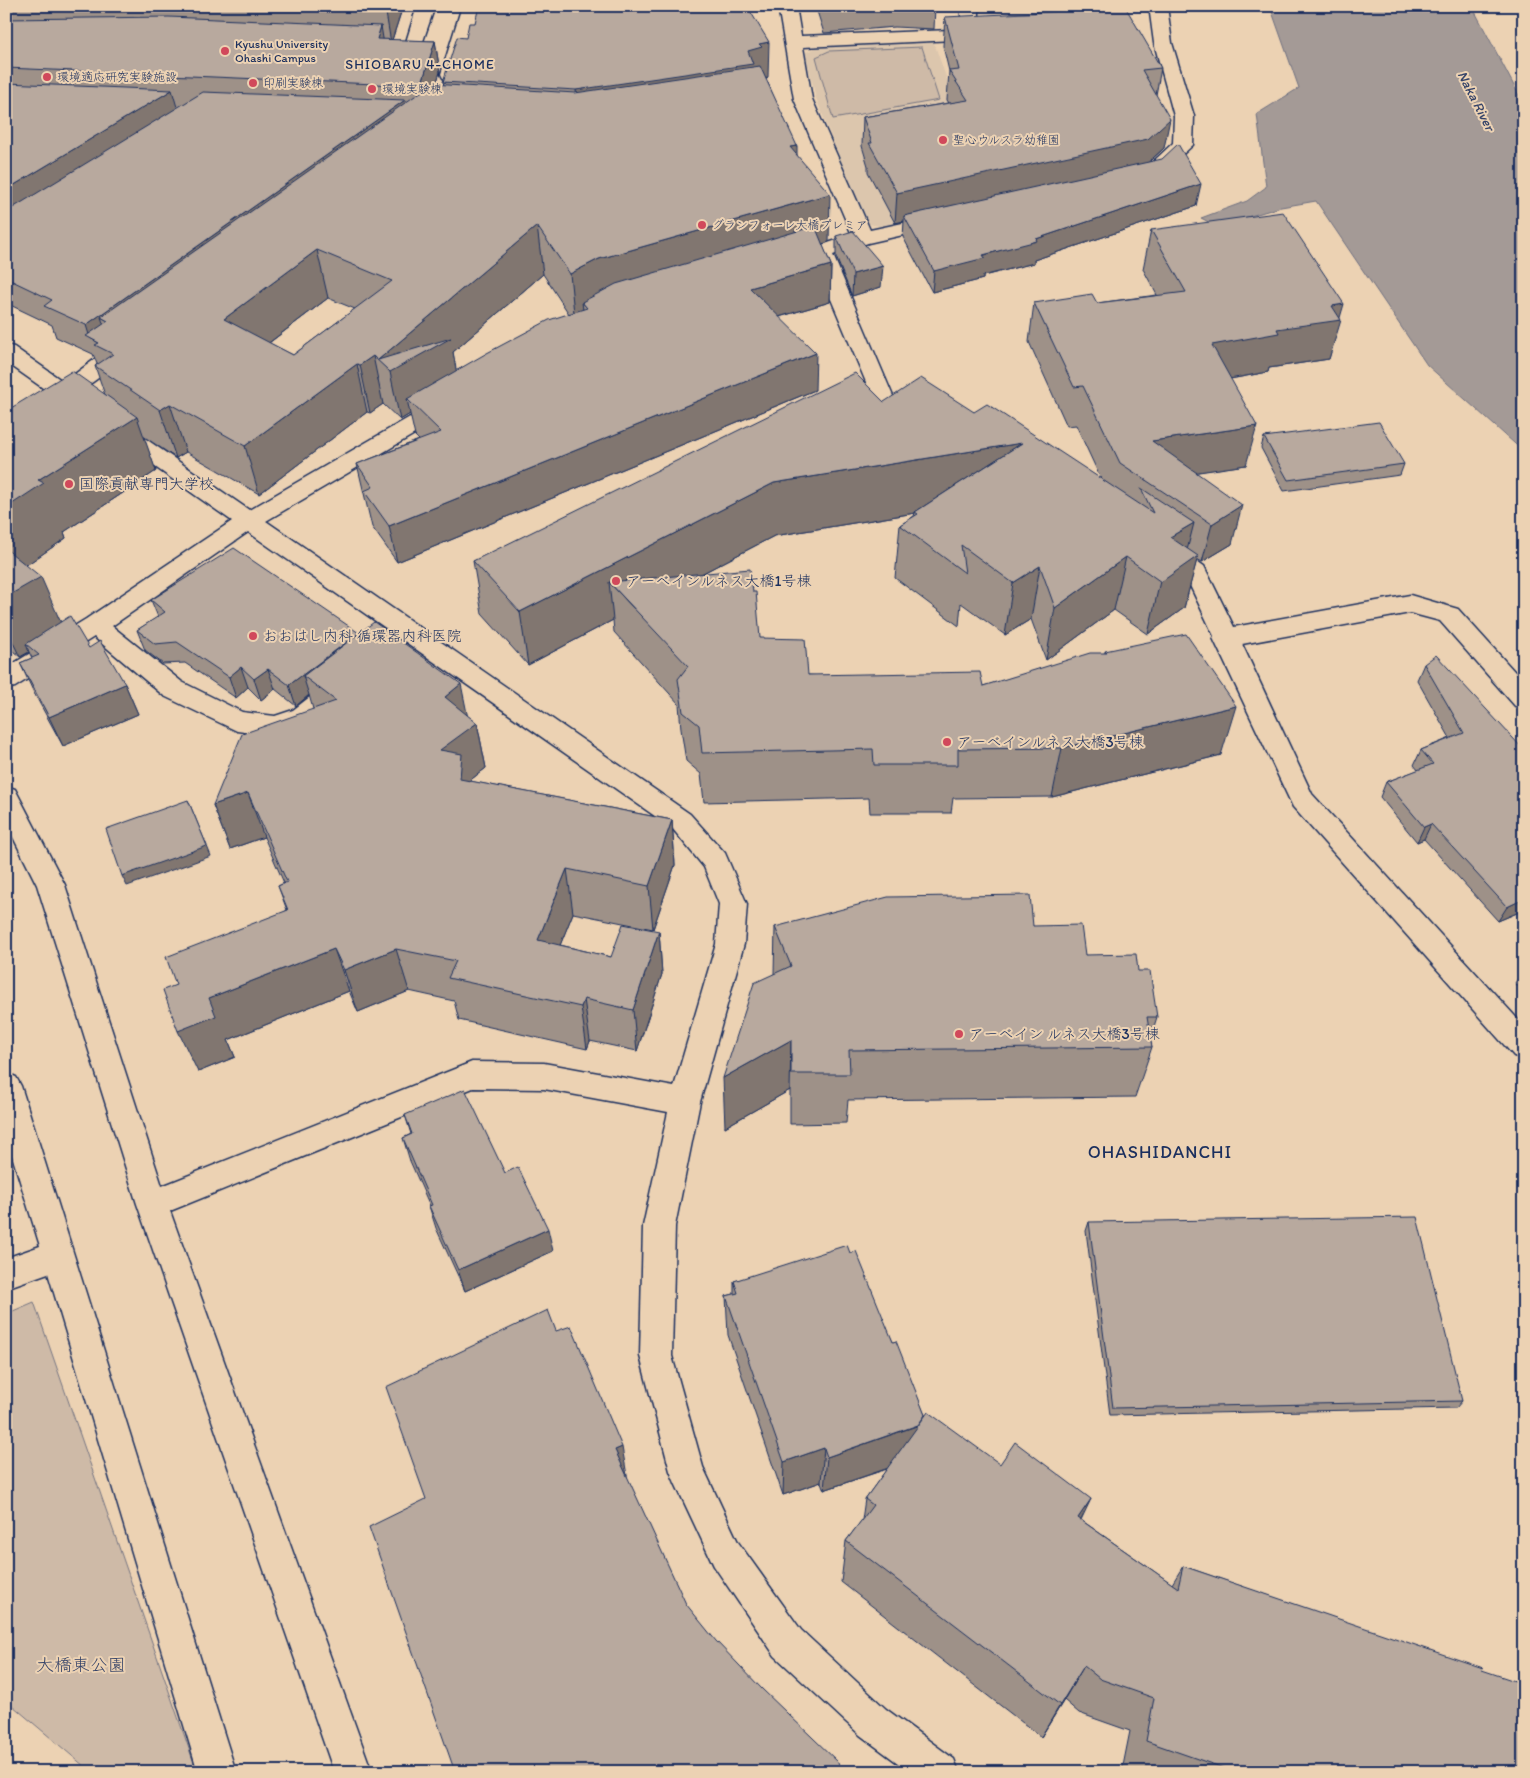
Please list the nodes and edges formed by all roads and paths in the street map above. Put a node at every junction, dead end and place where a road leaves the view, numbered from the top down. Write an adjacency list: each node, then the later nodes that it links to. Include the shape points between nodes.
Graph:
1 (426, 6): 7 (street, via 414,46 394,50)
2 (471, 6): 8 (street)
3 (787, 6): 6 (street)
4 (970, 6): 6 (street, via 970,27 955,35)
5 (1158, 6): 9 (street, via 1163,43 1184,116 1183,145 1150,174)
6 (793, 42): 11 (street, via 794,100)
7 (365, 48)
8 (446, 88)
9 (1131, 178)
10 (959, 217): 11 (street)
11 (864, 238): 12 (street)
12 (822, 253): 13 (street); 18 (street, via 889,413)
13 (767, 269)
14 (145, 334): 16 (street)
15 (6, 352): 16 (street)
16 (64, 392): 19 (street)
17 (459, 398): 19 (street)
18 (934, 427)
19 (247, 522): 21 (street); 29 (street, via 402,640 681,822 715,861 733,904 730,944)
20 (1146, 538): 22 (street, via 1196,572)
21 (95, 625): 23 (street, via 173,689 237,721 276,726 302,717); 24 (street)
22 (1225, 638): 25 (street, via 1410,604 1450,615); 27 (street, via 1302,800)
23 (363, 670)
24 (6, 680)
25 (1524, 699)
26 (6, 796): 30 (street, via 51,885)
27 (1524, 1047)
28 (6, 1086): 31 (street)
29 (685, 1102): 30 (street, via 544,1076 472,1075); 35 (street, via 659,1226 656,1356 687,1471 726,1554 788,1643 873,1722)
30 (152, 1204): 34 (street)
31 (57, 1255): 32 (street); 33 (street)
32 (6, 1273)
33 (217, 1772)
34 (352, 1772)
35 (941, 1772)

